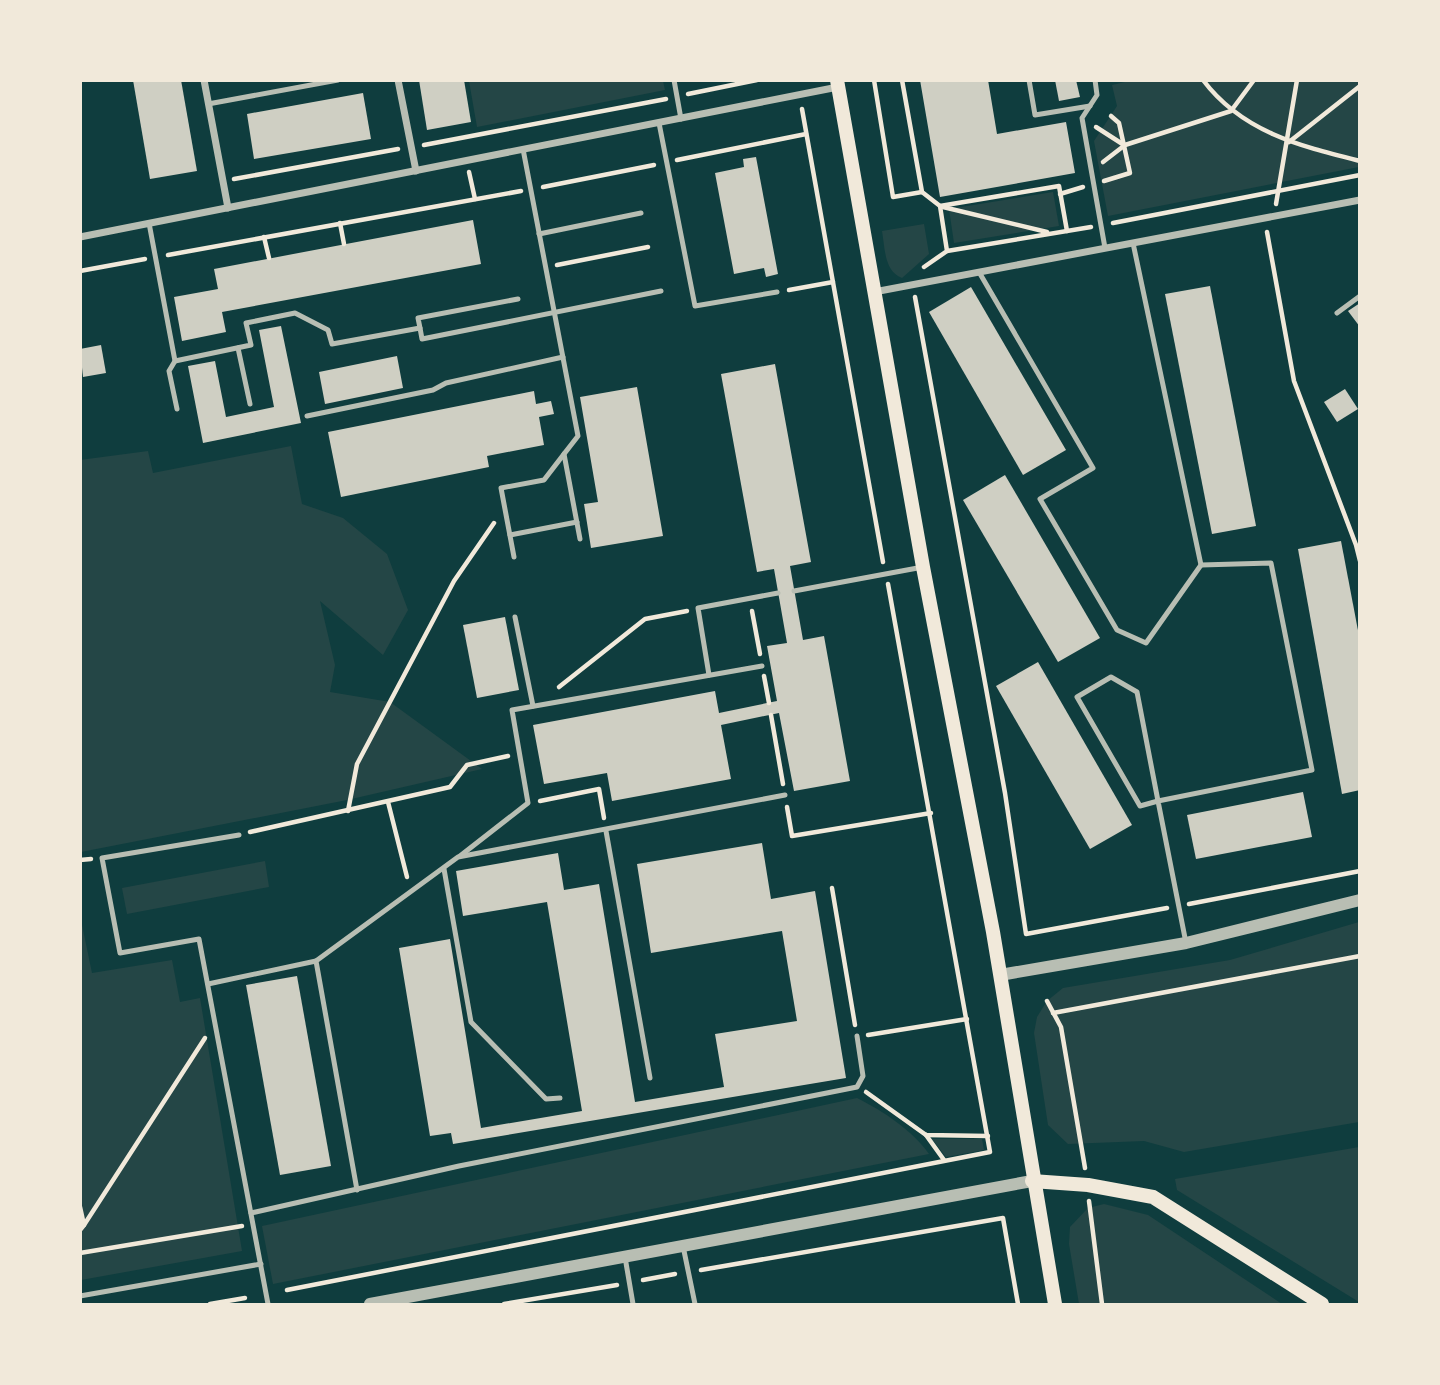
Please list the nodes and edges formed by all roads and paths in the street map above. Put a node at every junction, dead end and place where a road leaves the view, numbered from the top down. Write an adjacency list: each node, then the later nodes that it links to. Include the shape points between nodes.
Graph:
1 (204, 80): 17 (street)
2 (338, 80): 17 (lane)
3 (398, 80): 27 (street)
4 (674, 80): 16 (lane)
5 (757, 80): 16 (path)
6 (874, 80): 37 (path, via 893,197)
7 (902, 80): 37 (path)
8 (1029, 80): 18 (lane, via 1035,115)
9 (1095, 80): 18 (lane, via 1097,95)
10 (1203, 80): 19 (path)
11 (1254, 80): 19 (path)
12 (1297, 80): 25 (path)
13 (838, 84): 15 (street); 66 (main road)
14 (1360, 86): 25 (path)
15 (800, 95): 22 (street); 24 (path)
16 (677, 97): 22 (lane); 27 (path)
17 (208, 104): 34 (street)
18 (1090, 106): 21 (lane)
19 (1231, 111): 25 (path); 26 (path)
20 (1111, 116): 26 (path, via 1119,123)
21 (1082, 118): 26 (path); 33 (lane)
22 (681, 119): 23 (street)
23 (659, 123): 28 (street); 30 (lane)
24 (806, 134): 30 (path); 62 (path)
25 (1288, 143): 29 (path); 36 (path)
26 (1125, 145): 33 (path, via 1130,173)
27 (411, 147): 31 (street); 34 (path, via 232,180)
28 (523, 149): 31 (street); 35 (lane)
29 (1360, 161)
30 (666, 162): 35 (path); 65 (lane, via 695,306)
31 (416, 171): 41 (street)
32 (1360, 175): 36 (path)
33 (1094, 184): 38 (path); 45 (lane)
34 (224, 186): 41 (street)
35 (530, 189): 44 (path); 49 (lane)
36 (1281, 191): 45 (path)
37 (922, 192): 40 (path)
38 (1060, 194): 40 (path, via 1059,186); 46 (path)
39 (1360, 200): 52 (street)
40 (940, 206): 48 (path); 56 (path)
41 (228, 208): 43 (street)
42 (641, 213): 49 (lane)
43 (149, 223): 50 (street); 57 (lane)
44 (340, 223): 51 (path); 53 (path)
45 (1101, 225): 46 (path); 55 (lane)
46 (1067, 230): 48 (path)
47 (1267, 231): 84 (path, via 1294,381)
48 (1051, 233): 56 (path)
49 (539, 234): 59 (lane)
50 (80, 237)
51 (264, 237): 57 (path); 58 (path)
52 (1133, 243): 55 (street); 85 (lane)
53 (344, 244)
54 (648, 247): 59 (path)
55 (1105, 248): 61 (street)
56 (947, 251): 63 (path, via 911,276)
57 (157, 257): 60 (path); 74 (lane)
58 (268, 258)
59 (546, 268): 70 (lane)
60 (80, 271)
61 (979, 272): 63 (street); 85 (lane, via 1093,468 1040,499 1117,630 1146,643)
62 (832, 282): 65 (path); 87 (path)
63 (913, 285): 66 (street); 111 (path)
64 (661, 290): 70 (lane)
65 (777, 292)
66 (873, 292): 86 (main road)
67 (1360, 296): 69 (lane)
68 (518, 299): 71 (lane, via 418,318)
69 (1337, 313)
70 (554, 314): 71 (lane, via 422,339); 73 (lane)
71 (420, 328): 72 (lane, via 332,344 328,330 295,313 246,323 251,345)
72 (238, 348): 74 (lane); 75 (lane)
73 (563, 357): 77 (lane); 78 (lane, via 578,436)
74 (176, 361): 76 (lane, via 169,372)
75 (250, 404)
76 (177, 409)
77 (307, 416)
78 (564, 454): 79 (lane, via 544,480 501,488); 80 (lane)
79 (505, 507): 81 (lane); 101 (path, via 454,581 358,764)
80 (577, 522): 81 (lane); 82 (lane)
81 (510, 535): 83 (lane)
82 (580, 539)
83 (514, 557)
84 (1360, 561)
85 (1201, 565): 98 (lane, via 1271,563 1312,770)
86 (923, 567): 87 (lane); 115 (main road)
87 (886, 574): 88 (lane); 102 (path)
88 (794, 591)
89 (778, 593): 90 (lane)
90 (698, 608): 93 (lane); 94 (path, via 645,619)
91 (515, 617): 94 (lane)
92 (762, 666): 93 (lane)
93 (709, 676): 94 (lane)
94 (533, 706): 96 (lane, via 512,709)
95 (771, 715): 97 (path)
96 (519, 754): 99 (path, via 467,765 450,787); 100 (lane)
97 (785, 795): 102 (path, via 792,836); 104 (lane)
98 (1158, 801): 98 (lane, via 1137,692 1111,677 1077,697 1140,806); 112 (lane)
99 (388, 802): 101 (path); 109 (path, via 405,874)
100 (528, 803): 104 (path, via 599,789); 106 (lane)
101 (348, 811): 103 (path)
102 (931, 813): 119 (path)
103 (260, 830)
104 (606, 831): 106 (lane); 122 (lane)
105 (239, 835): 116 (lane, via 102,858 120,953 199,939)
106 (458, 858): 107 (lane)
107 (444, 869): 109 (lane); 124 (lane, via 471,1022 546,1099)
108 (832, 888): 121 (path)
109 (416, 889): 114 (lane)
110 (1360, 900): 112 (street)
111 (1026, 934)
112 (1186, 943): 115 (street)
113 (1360, 956): 118 (path)
114 (316, 961): 116 (lane); 130 (lane)
115 (1000, 975): 128 (main road)
116 (208, 984): 120 (lane)
117 (1046, 1001): 118 (path)
118 (1053, 1013): 129 (path, via 1061,1027)
119 (967, 1019): 121 (path); 126 (path)
120 (215, 1023): 132 (lane); 134 (path)
121 (856, 1036): 123 (lane, via 863,1076)
122 (650, 1078)
123 (857, 1087): 125 (path); 130 (lane)
124 (560, 1098)
125 (926, 1135): 126 (path); 127 (path)
126 (988, 1136): 127 (path, via 990,1152)
127 (944, 1160): 141 (path)
128 (1032, 1181): 129 (main road); 135 (street); 151 (main road)
129 (1088, 1185): 152 (path); 153 (main road, via 1153,1197)
130 (357, 1189): 132 (lane)
131 (80, 1207): 134 (path)
132 (251, 1213): 133 (lane)
133 (253, 1224): 136 (path); 138 (lane)
134 (82, 1228)
135 (683, 1246): 137 (street); 139 (lane)
136 (80, 1253)
137 (625, 1257): 140 (lane); 146 (street)
138 (261, 1264): 142 (lane); 145 (lane)
139 (688, 1272): 140 (path); 149 (lane); 150 (path, via 1003,1217)
140 (629, 1282): 147 (path); 148 (lane)
141 (287, 1290)
142 (80, 1296)
143 (245, 1298): 144 (path)
144 (210, 1304)
145 (268, 1304)
146 (370, 1304)
147 (504, 1304)
148 (633, 1304)
149 (695, 1304)
150 (1018, 1304)
151 (1055, 1304)
152 (1102, 1304)
153 (1322, 1304)

